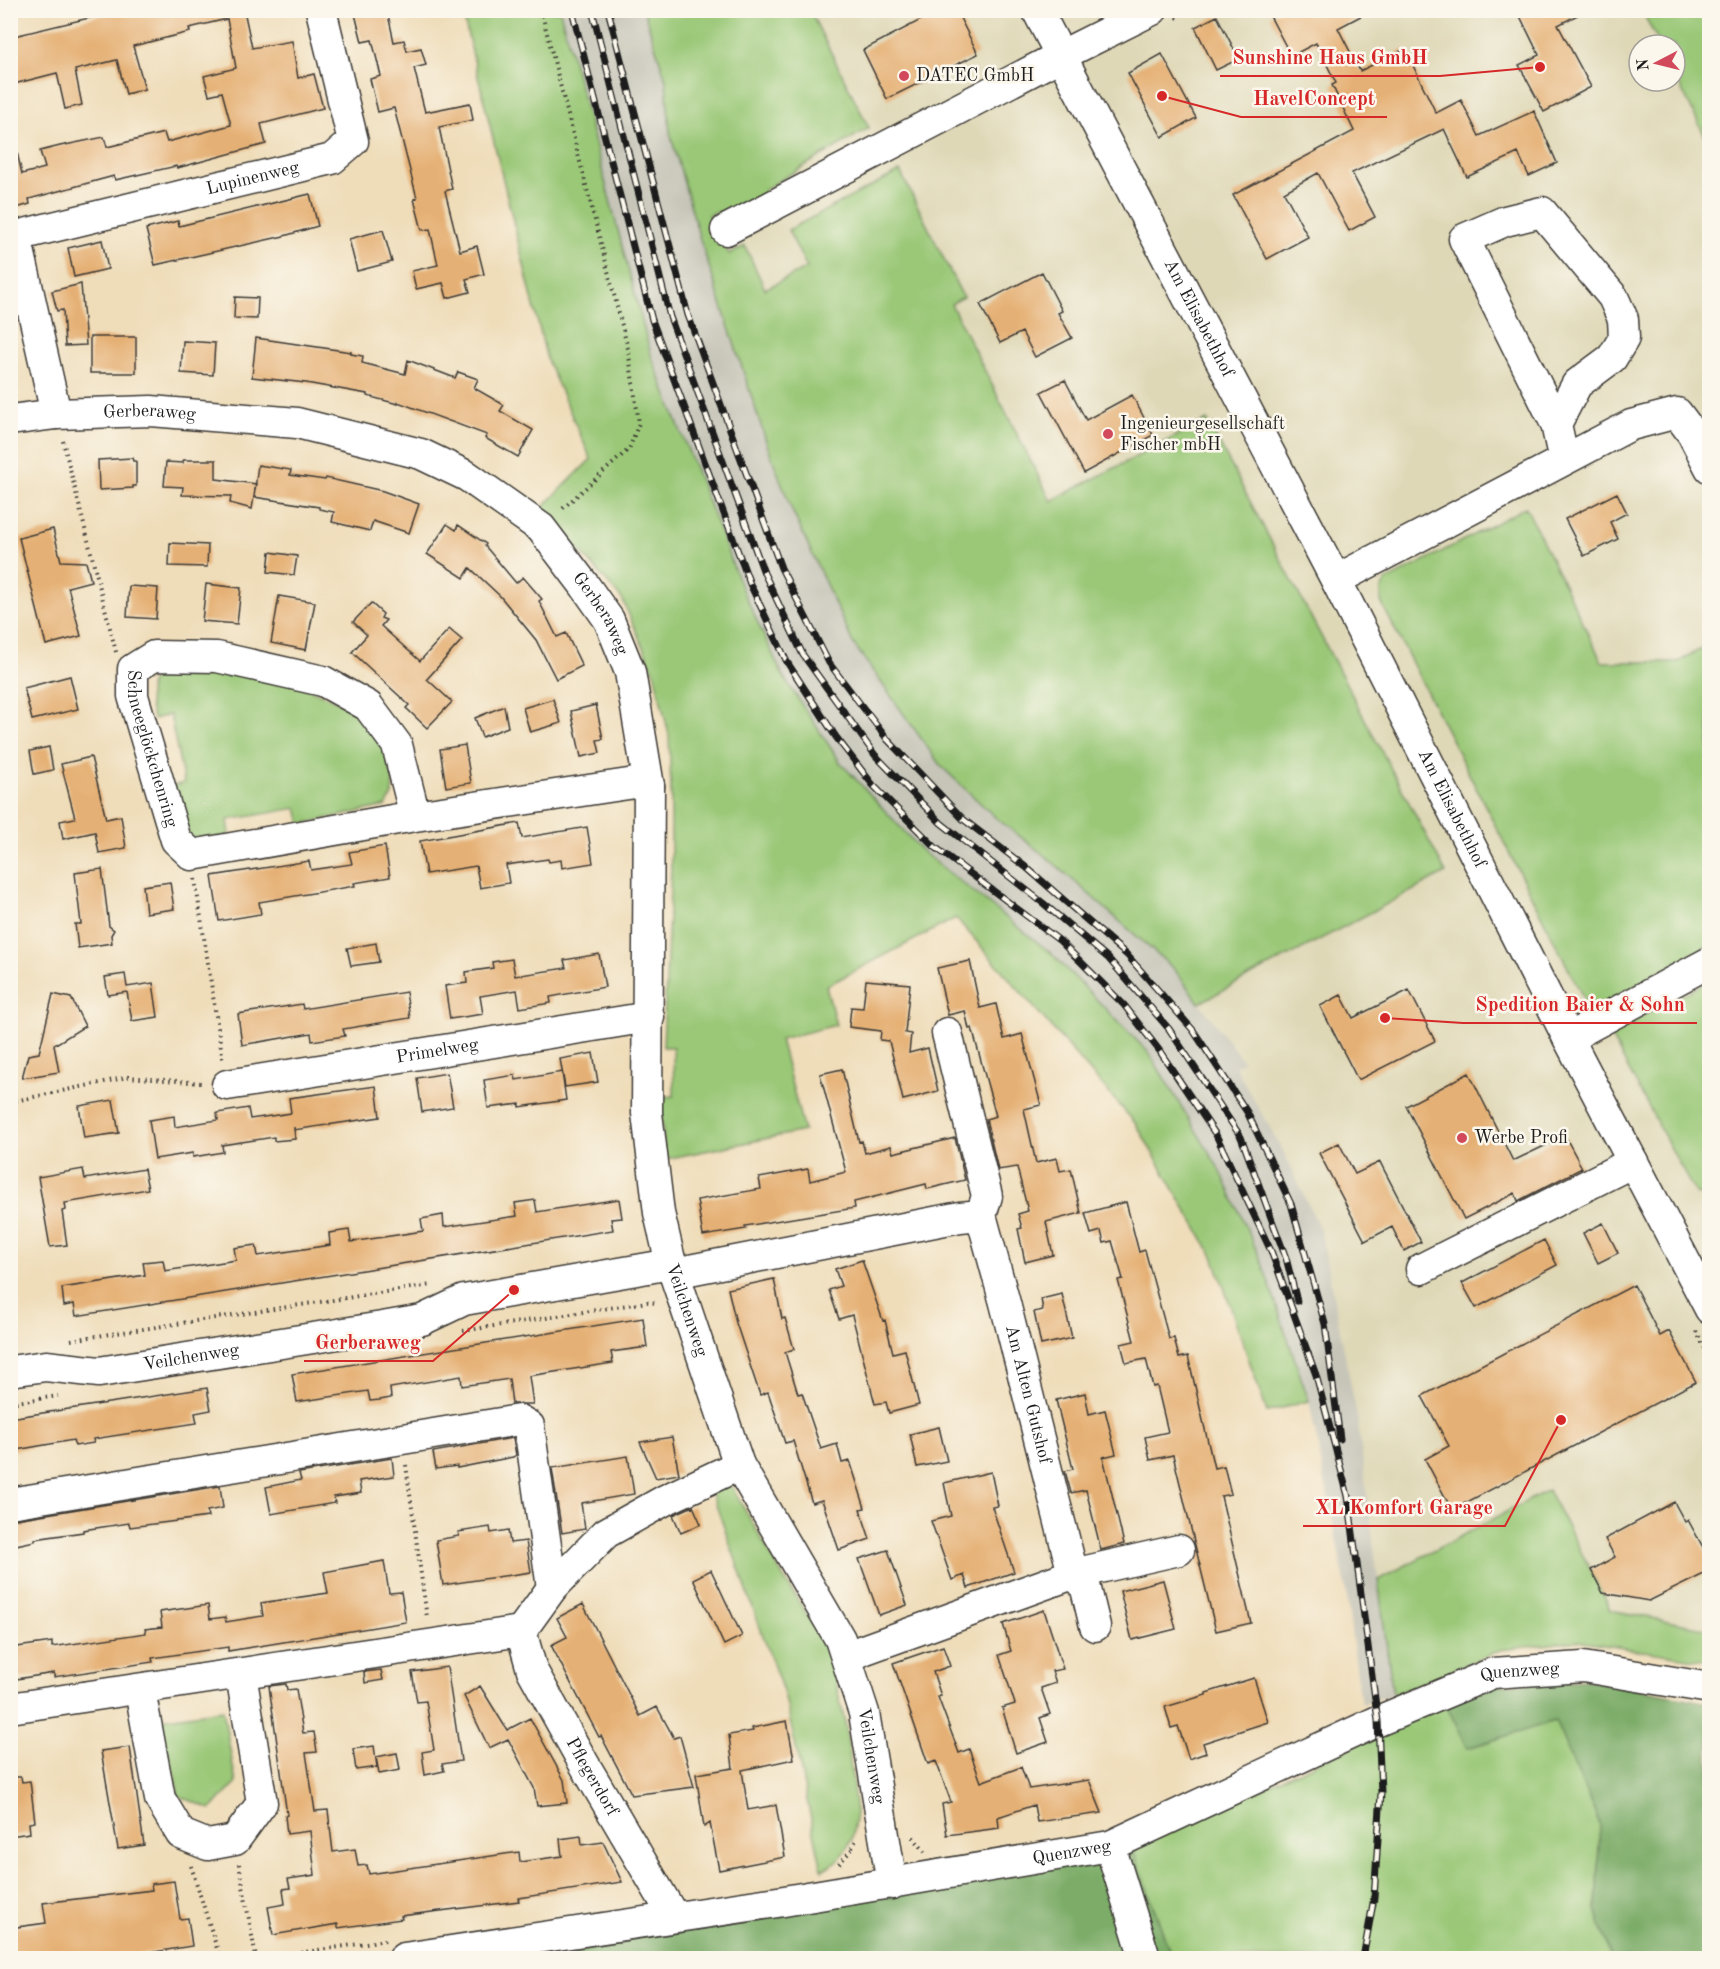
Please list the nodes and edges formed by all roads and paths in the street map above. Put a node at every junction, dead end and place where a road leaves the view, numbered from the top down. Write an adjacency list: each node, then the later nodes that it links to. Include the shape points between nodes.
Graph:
1 (321, 10): 7 (street, Lupinenweg, via 352,141 332,159)
2 (541, 10): 13 (path, via 628,349 639,423 629,449)
3 (1036, 10): 5 (street, Am Elisabethhof)
4 (1152, 10): 5 (street)
5 (1060, 56): 6 (street); 14 (street, Am Elisabethhof)
6 (726, 230)
7 (13, 234): 9 (street, Lupinenweg)
8 (10, 420): 9 (street, Gerberaweg)
9 (60, 427): 11 (path); 13 (street, Gerberaweg, via 151,411 297,423 421,454 467,476); 15 (path, via 116,653)
10 (1559, 436): 10 (street, via 1577,384 1612,358 1624,338 1623,319 1613,297 1542,212 1505,221 1464,239)
11 (74, 440)
12 (1708, 460): 14 (street, via 1677,413 1631,425)
13 (541, 528): 16 (street, Gerberaweg, via 609,620 630,672)
14 (1336, 580): 22 (street, Am Elisabethhof)
15 (133, 669): 17 (street, Schneeglöckchenring, via 154,656 217,657 323,681 368,706 397,745); 18 (street, Schneeglöckchenring, via 134,696 176,840)
16 (649, 786): 17 (street, via 635,783); 20 (street, Gerberaweg)
17 (415, 816): 18 (street)
18 (192, 855): 23 (path)
19 (1710, 962): 22 (street)
20 (649, 1017): 23 (street, Primelweg); 27 (street, Gerberaweg, via 647,1113 659,1213)
21 (947, 1033): 26 (street, Am Alten Gutshof, via 987,1196)
22 (1568, 1038): 25 (street, Am Elisabethhof)
23 (227, 1085): 24 (path, via 128,1077)
24 (10, 1102)
25 (1633, 1162): 28 (street); 30 (street, Am Elisabethhof)
26 (981, 1215): 27 (street); 38 (street, Am Alten Gutshof)
27 (673, 1268): 33 (street, Veilchenweg, via 464,1300 423,1320 99,1372 45,1366); 35 (street, Veilchenweg)
28 (1421, 1269)
29 (435, 1284): 31 (path)
30 (1702, 1319): 32 (path)
31 (69, 1341)
32 (1710, 1358)
33 (10, 1371)
34 (402, 1441): 36 (street); 39 (street, via 519,1420 529,1426); 42 (path)
35 (738, 1465): 39 (street, via 606,1533); 43 (street, Veilchenweg, via 840,1639)
36 (10, 1503)
37 (1179, 1550): 38 (street)
38 (1073, 1574): 40 (street, Am Alten Gutshof, via 1085,1585); 43 (street)
39 (552, 1588): 41 (street)
40 (1095, 1626)
41 (521, 1631): 42 (street); 52 (street, Pflegerdorf, via 532,1670)
42 (430, 1644): 44 (street)
43 (847, 1658): 51 (street, Veilchenweg, via 864,1713)
44 (241, 1674): 46 (street); 49 (street, via 262,1803)
45 (1710, 1688): 50 (street, Quenzweg, via 1583,1667 1493,1673 1378,1721)
46 (140, 1690): 47 (street); 48 (street, via 160,1799)
47 (10, 1708)
48 (181, 1834): 49 (street, via 208,1845); 53 (path)
49 (235, 1840): 54 (path)
50 (1110, 1846): 51 (street, Quenzweg); 56 (street)
51 (892, 1884): 52 (street, Quenzweg)
52 (674, 1917): 55 (street, Quenzweg)
53 (220, 1959)
54 (256, 1959)
55 (404, 1959)
56 (1145, 1959)

